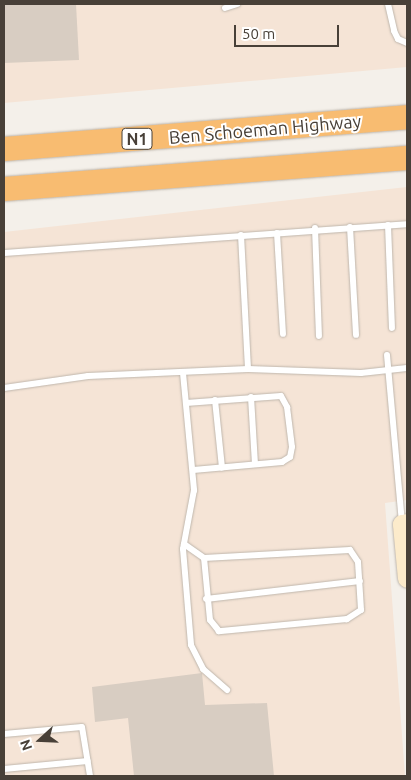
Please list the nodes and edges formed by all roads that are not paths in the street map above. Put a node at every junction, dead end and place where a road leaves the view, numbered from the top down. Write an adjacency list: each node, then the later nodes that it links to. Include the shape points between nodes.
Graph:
1 (237, 4): 3 (lane)
2 (388, 4): 4 (lane, via 394,31 398,39)
3 (225, 8)
4 (407, 43)
5 (405, 116): 6 (highway, Ben Schoeman Highway / N1)
6 (4, 149)
7 (407, 158): 8 (highway, N1)
8 (212, 174): 9 (highway, via 276,184); 10 (highway, N1)
9 (407, 174)
10 (4, 189)
11 (407, 224): 12 (lane)
12 (388, 225): 13 (lane); 18 (lane)
13 (350, 227): 14 (lane); 20 (lane)
14 (315, 228): 15 (lane); 21 (lane)
15 (277, 233): 16 (lane); 19 (lane)
16 (242, 235): 17 (lane); 24 (lane)
17 (4, 253)
18 (392, 328)
19 (283, 334)
20 (356, 334)
21 (318, 336)
22 (387, 355): 25 (lane)
23 (407, 368): 25 (lane)
24 (248, 369): 25 (lane, via 340,373); 26 (lane)
25 (388, 370): 34 (lane)
26 (183, 373): 27 (lane, via 88,376); 30 (lane)
27 (4, 388)
28 (250, 397): 29 (lane); 31 (lane); 31 (lane, via 277,395 284,399 292,447 287,460)
29 (215, 400): 30 (lane); 32 (lane)
30 (186, 403): 33 (lane)
31 (255, 464): 32 (lane)
32 (222, 468): 33 (lane)
33 (193, 470): 35 (lane, via 193,504)
34 (405, 523): 37 (street)
35 (184, 544): 36 (lane); 40 (lane, via 191,645 203,669)
36 (204, 558): 38 (lane, via 343,548 357,556); 39 (lane)
37 (407, 578)
38 (360, 581): 39 (lane); 39 (lane, via 361,610 347,619 219,631 212,626)
39 (206, 599)
40 (227, 690)
41 (4, 734): 42 (lane, via 78,725 85,732)
42 (88, 761): 43 (lane); 44 (lane)
43 (4, 769)
44 (90, 776)

